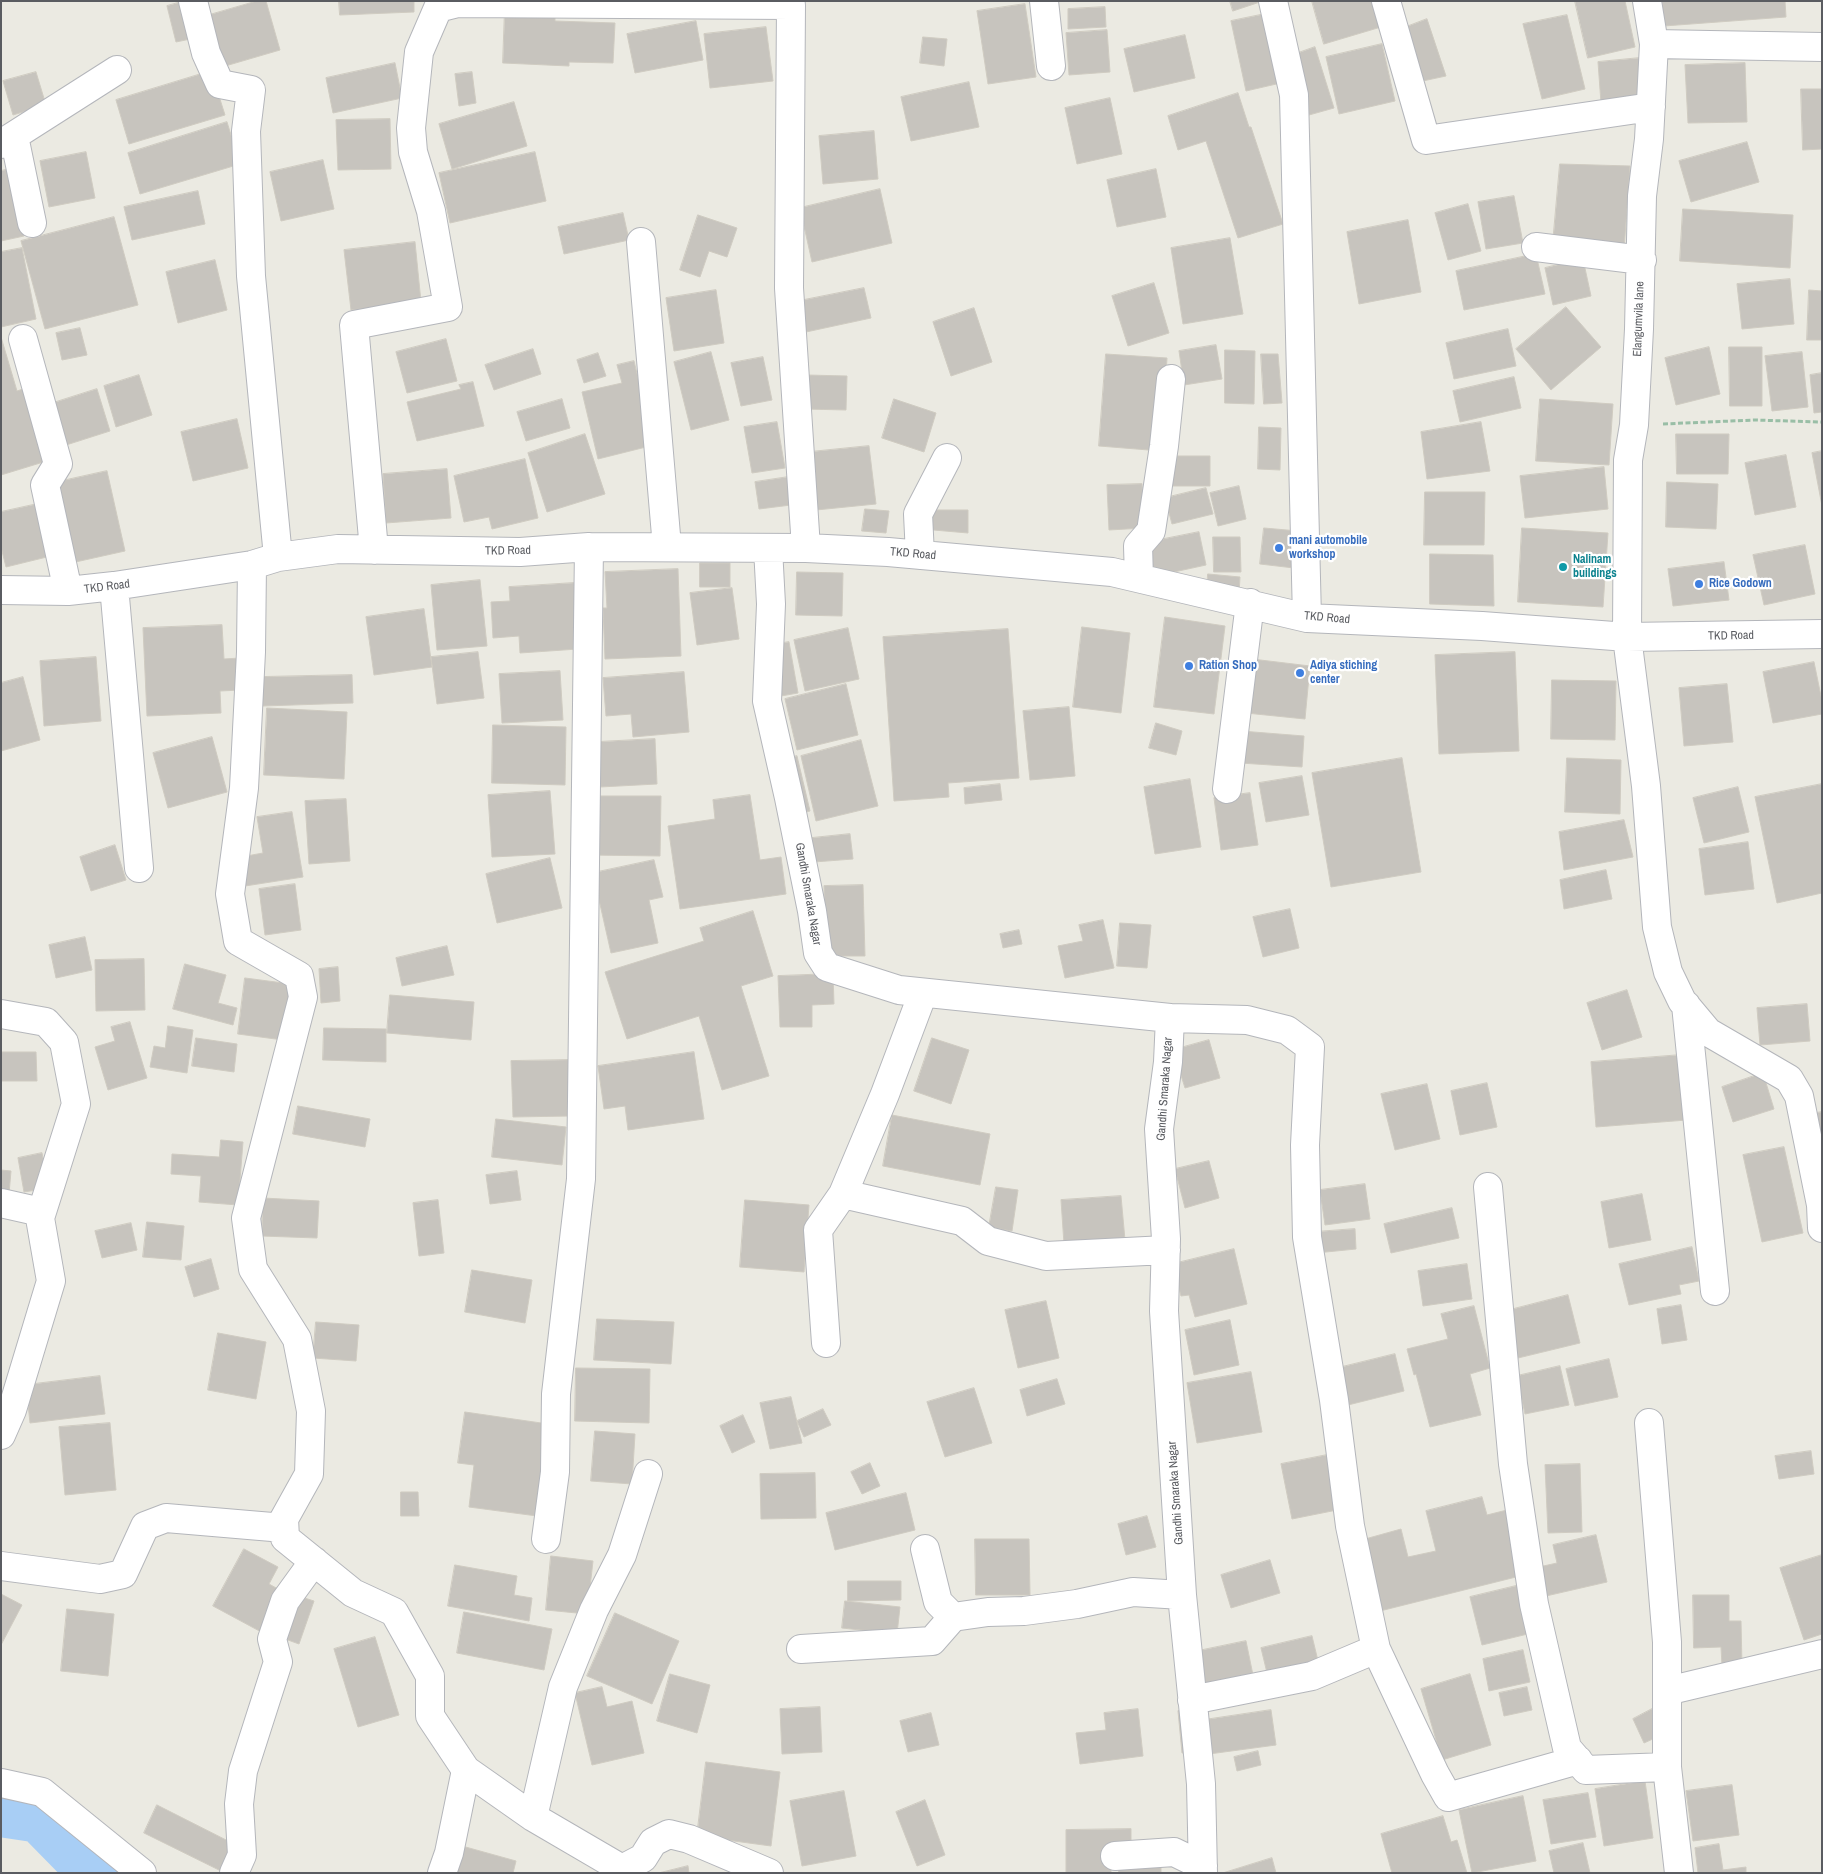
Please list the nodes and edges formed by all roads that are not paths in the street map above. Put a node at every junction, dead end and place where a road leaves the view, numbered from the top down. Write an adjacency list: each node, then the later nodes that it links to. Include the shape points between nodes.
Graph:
1 (193, 1): 25 (street, via 206,53 220,84 251,90 246,131 251,276)
2 (1044, 1): 8 (street)
3 (1273, 1): 32 (street, via 1294,95)
4 (1386, 1): 10 (street, via 1426,140)
5 (1646, 1): 6 (street, Elangumvila lane)
6 (1654, 44): 7 (street); 10 (street, Elangumvila lane)
7 (1822, 47)
8 (1051, 66)
9 (117, 70): 11 (street)
10 (1651, 107): 15 (street, Elangumvila lane, via 1642,196)
11 (8, 140): 12 (street)
12 (32, 223)
13 (641, 242): 20 (street)
14 (1536, 246): 15 (street)
15 (1642, 260): 34 (street, Elangumvila lane, via 1634,425 1628,460)
16 (23, 339): 30 (street, via 58,464 45,485)
17 (1171, 379): 27 (street, via 1151,531 1138,546)
18 (947, 458): 24 (street, via 918,514)
19 (589, 547): 20 (street, TKD Road); 23 (street, TKD Road, via 520,552); 53 (street, via 581,1179 556,1394 555,1472)
20 (667, 547): 21 (street, TKD Road)
21 (768, 548): 22 (street, TKD Road); 37 (street, Gandhi Smaraka Nagar, via 771,604 767,701 818,953 826,966 898,990)
22 (806, 548): 23 (street, via 788,288 792,5 458,2 438,8 419,52 411,128 413,152 431,211 448,307 354,325); 24 (street, TKD Road)
23 (374, 550): 25 (street, TKD Road, via 338,549)
24 (920, 555): 27 (street, TKD Road, via 1112,572)
25 (278, 557): 26 (street, TKD Road)
26 (252, 565): 28 (street, TKD Road); 52 (street, via 244,788 230,894 238,941 299,976 303,997 246,1218 253,1269 297,1339 312,1411 309,1474 284,1519)
27 (1139, 578): 31 (street, TKD Road)
28 (114, 586): 30 (street, TKD Road); 36 (street)
29 (1, 590): 30 (street, TKD Road)
30 (68, 592)
31 (1250, 603): 32 (street, TKD Road); 35 (street)
32 (1307, 618): 34 (street, TKD Road)
33 (1822, 634): 34 (street, TKD Road)
34 (1627, 637): 38 (street, Elangumvila lane, via 1646,786 1658,926 1668,972)
35 (1228, 789)
36 (139, 868)
37 (923, 993): 40 (street, Gandhi Smaraka Nagar); 42 (street)
38 (1686, 1005): 45 (street, via 1708,1032 1789,1079 1799,1096 1821,1205); 47 (street)
39 (1, 1014): 44 (street, via 46,1022 64,1042 76,1104)
40 (1170, 1018): 46 (street, Gandhi Smaraka Nagar, via 1159,1129); 60 (street, via 1246,1020 1287,1030 1310,1047 1307,1237 1334,1400 1350,1526)
41 (1488, 1187): 64 (street, via 1513,1464 1534,1604 1567,1748)
42 (843, 1194): 46 (street, via 962,1221 988,1241 1046,1256); 48 (street, via 818,1230)
43 (1, 1202): 44 (street)
44 (41, 1212): 50 (street, via 51,1281 12,1410)
45 (1822, 1228)
46 (1166, 1250): 57 (street, Gandhi Smaraka Nagar, via 1164,1311)
47 (1715, 1291)
48 (826, 1343)
49 (1650, 1423): 62 (street, via 1668,1642)
50 (1, 1435)
51 (648, 1474): 68 (street, via 622,1555 594,1610 564,1687)
52 (284, 1528): 55 (street, via 284,1538); 56 (street, via 166,1518 145,1526 123,1574 100,1578)
53 (546, 1539)
54 (925, 1549): 58 (street, via 938,1602)
55 (314, 1561): 66 (street, via 353,1593 394,1612 430,1676 430,1716); 72 (street, via 285,1601 272,1639 278,1662 243,1771 239,1804 242,1856)
56 (1, 1566)
57 (1182, 1595): 58 (street, via 1133,1592 1068,1605); 63 (street, Gandhi Smaraka Nagar)
58 (953, 1617): 59 (street, via 932,1641)
59 (801, 1649)
60 (1376, 1649): 63 (street, via 1312,1676); 64 (street, via 1448,1797)
61 (1822, 1654): 62 (street)
62 (1668, 1691): 65 (street)
63 (1192, 1700): 70 (street, Gandhi Smaraka Nagar, via 1201,1784)
64 (1578, 1760): 65 (street, via 1586,1770)
65 (1668, 1766): 75 (street)
66 (466, 1770): 68 (street); 73 (street)
67 (1, 1783): 71 (street, via 42,1792)
68 (533, 1817): 74 (street, via 622,1870 643,1858 653,1842 669,1834 689,1839)
69 (1116, 1856): 70 (street, via 1174,1852)
70 (1203, 1869)
71 (142, 1873)
72 (234, 1873)
73 (442, 1873)
74 (769, 1873)
75 (1679, 1873)

